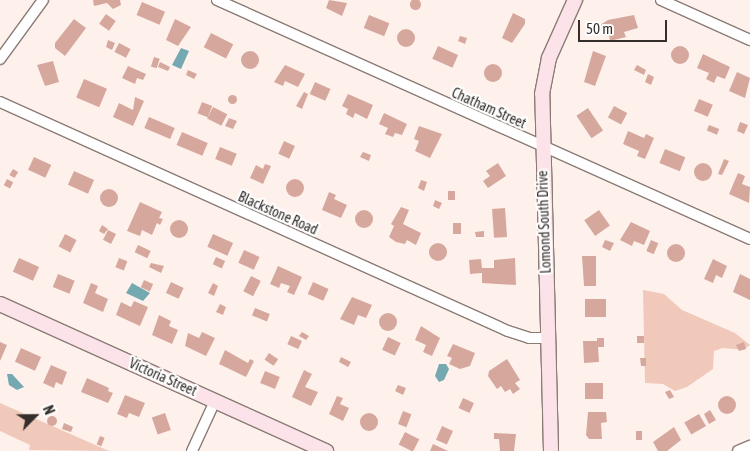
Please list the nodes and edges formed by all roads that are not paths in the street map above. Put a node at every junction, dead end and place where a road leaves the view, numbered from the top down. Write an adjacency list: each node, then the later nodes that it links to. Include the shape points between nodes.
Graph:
1 (43, 0): 6 (street)
2 (217, 0): 8 (street, Chatham Street)
3 (575, 0): 8 (main road, Lomond South Drive, via 544,78)
4 (661, 0): 5 (street)
5 (750, 40)
6 (0, 59)
7 (0, 102): 11 (street, Blackstone Road, via 508,332 530,338)
8 (542, 147): 9 (street, Chatham Street); 11 (main road, Lomond South Drive)
9 (750, 239)
10 (0, 304): 12 (main road, Victoria Street)
11 (548, 338): 16 (main road, Lomond South Drive)
12 (215, 401): 14 (street); 15 (main road, Victoria Street)
13 (750, 446): 17 (street)
14 (192, 451)
15 (326, 451)
16 (551, 451)
17 (738, 451)

